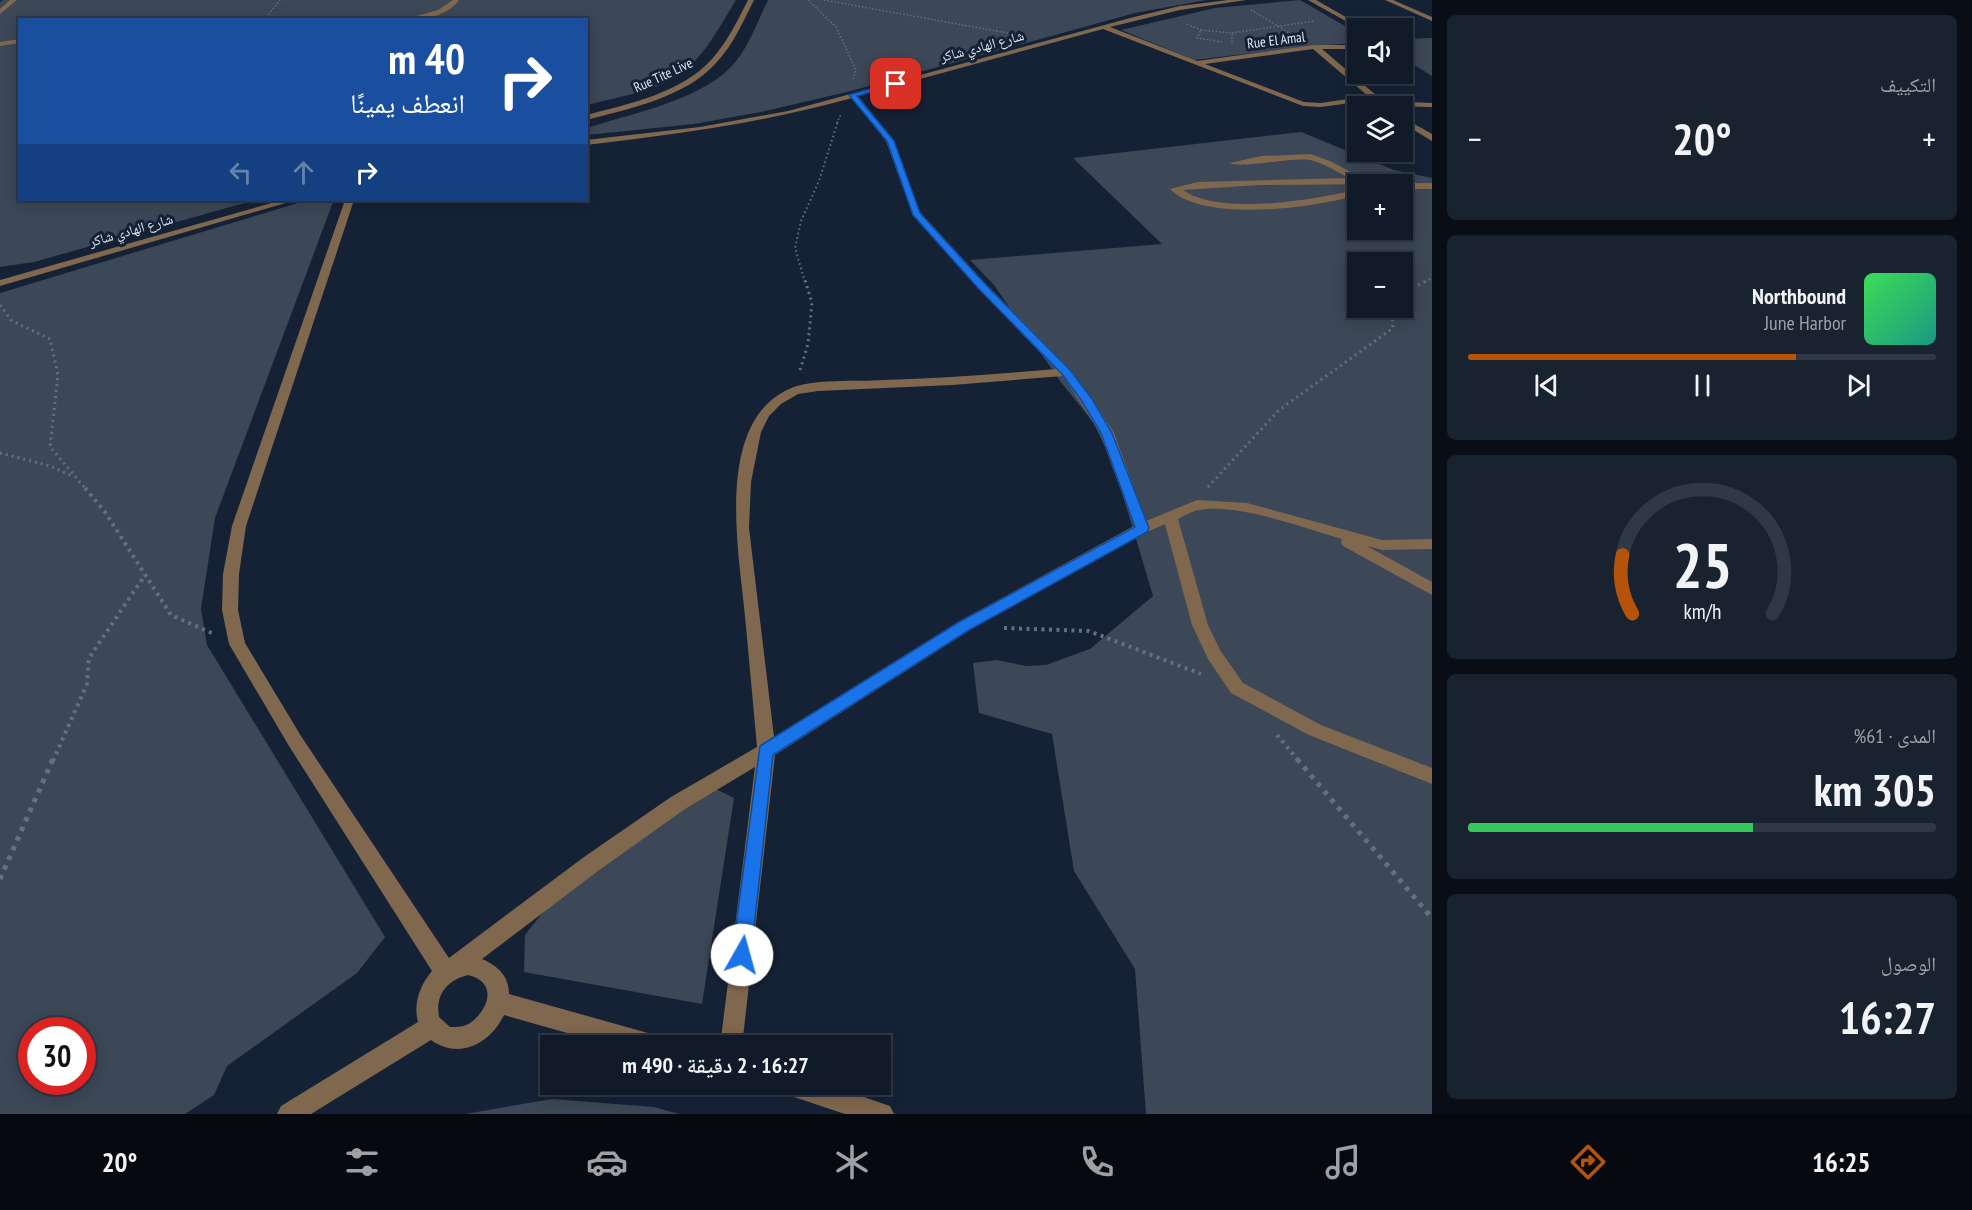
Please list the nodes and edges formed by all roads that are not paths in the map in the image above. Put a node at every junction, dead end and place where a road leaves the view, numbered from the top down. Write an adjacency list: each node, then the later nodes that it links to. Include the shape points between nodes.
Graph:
1 (14, 0): 7 (street)
2 (456, 0): 8 (street, via 440,11)
3 (751, 0): 24 (street, Rue Tite Live, via 722,51 700,74 666,91)
4 (1311, 0): 9 (street)
5 (1388, 0): 10 (street)
6 (1238, 1): 11 (street, شارع الهادي شاكر, via 1170,10)
7 (0, 12)
8 (413, 18)
9 (1347, 19)
10 (1432, 19)
11 (1103, 27): 16 (street); 19 (street, شارع الهادي شاكر)
12 (18, 41): 13 (street)
13 (0, 44)
14 (1315, 47): 15 (street, Rue El Amal); 16 (street, Rue El Amal); 17 (street)
15 (1347, 47)
16 (1197, 63): 21 (street, via 1310,105)
17 (1338, 66): 18 (street); 20 (street)
18 (1347, 66)
19 (851, 96): 27 (street, شارع الهادي شاكر, via 739,123); 37 (street, via 890,141 916,213)
20 (1371, 96)
21 (1347, 103)
22 (1413, 104): 23 (street)
23 (1432, 105)
24 (588, 117)
25 (1413, 126): 26 (street)
26 (1432, 138)
27 (588, 143)
28 (1234, 163): 29 (street, via 1310,157)
29 (1351, 174)
30 (1347, 183): 33 (street, via 1260,182 1175,189 1196,203 1215,206 1327,201)
31 (1413, 186): 32 (street)
32 (1432, 186)
33 (1347, 195)
34 (287, 201): 36 (street, شارع الهادي شاكر)
35 (349, 201): 45 (street, via 239,526 230,610 237,644 295,741)
36 (0, 282)
37 (1066, 372): 39 (street, via 1107,433); 43 (street, via 818,387 794,391 764,414 754,432 744,482 742,528)
38 (1170, 517): 39 (street); 40 (street, via 1197,505 1226,505); 44 (street, via 1200,625 1237,688 1315,730)
39 (1142, 528): 43 (street, via 964,626)
40 (1329, 532): 41 (street, via 1382,545); 42 (street)
41 (1432, 544)
42 (1432, 589)
43 (766, 751): 45 (street, via 678,803); 49 (street)
44 (1432, 776)
45 (450, 970): 46 (street, via 468,964 484,968 493,975 499,989); 47 (street, via 435,982 427,1000)
46 (498, 1002): 47 (street, via 484,1027 465,1037 453,1039); 48 (street)
47 (431, 1027): 51 (street)
48 (616, 1035)
49 (732, 1035)
50 (822, 1095): 52 (street)
51 (289, 1114)
52 (882, 1114)

